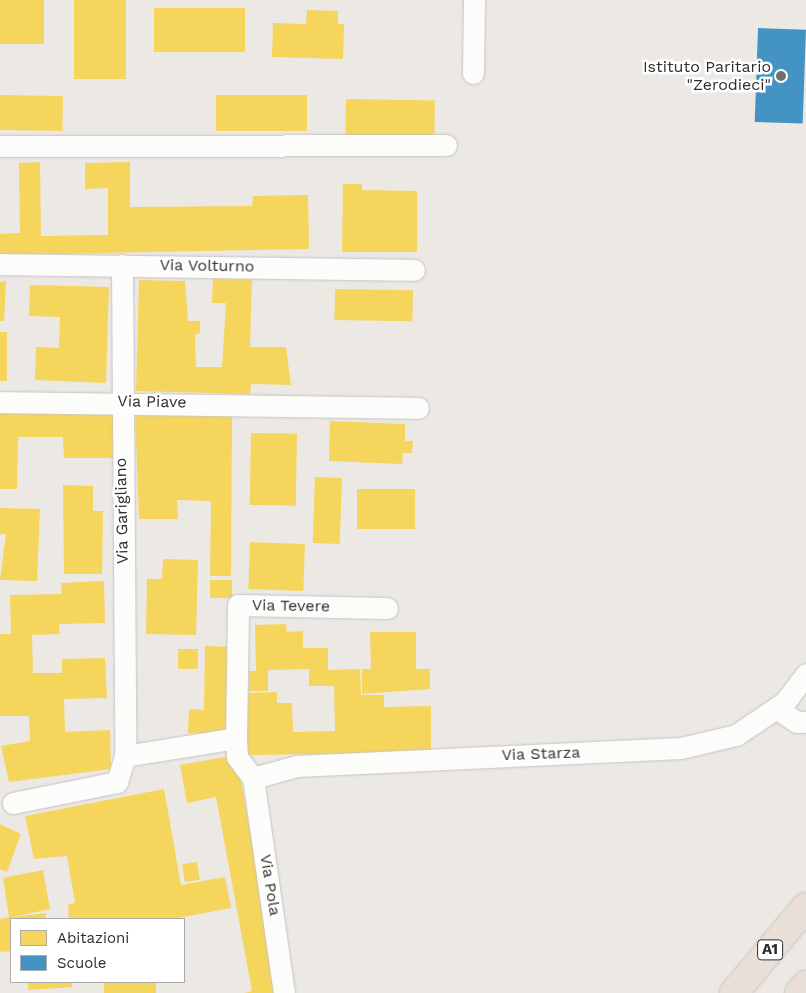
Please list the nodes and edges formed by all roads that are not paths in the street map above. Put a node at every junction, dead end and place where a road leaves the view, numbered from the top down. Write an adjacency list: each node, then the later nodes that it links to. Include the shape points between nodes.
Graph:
1 (474, 0): 2 (street)
2 (473, 73)
3 (446, 145): 4 (street)
4 (0, 146)
5 (0, 264): 6 (street, Via Volturno)
6 (122, 265): 7 (street, Via Volturno); 9 (street, Via Garigliano)
7 (414, 270)
8 (0, 402): 9 (street, Via Piave)
9 (122, 402): 10 (street, Via Piave); 16 (street, Via Garigliano)
10 (418, 408)
11 (387, 608): 15 (street, Via Tevere, via 238,605)
12 (806, 674): 13 (street, Via Starza)
13 (776, 708): 14 (street, via 797,722); 17 (street, Via Starza, via 736,735 681,748 297,766)
14 (806, 722)
15 (236, 738): 16 (street); 17 (street, via 237,757)
16 (125, 756): 18 (street, Via Garigliano, via 117,782)
17 (253, 778): 21 (street, Via Pola)
18 (14, 803)
19 (806, 907): 22 (highway, A1)
20 (806, 985): 23 (highway)
21 (284, 993)
22 (734, 993)
23 (799, 993)

